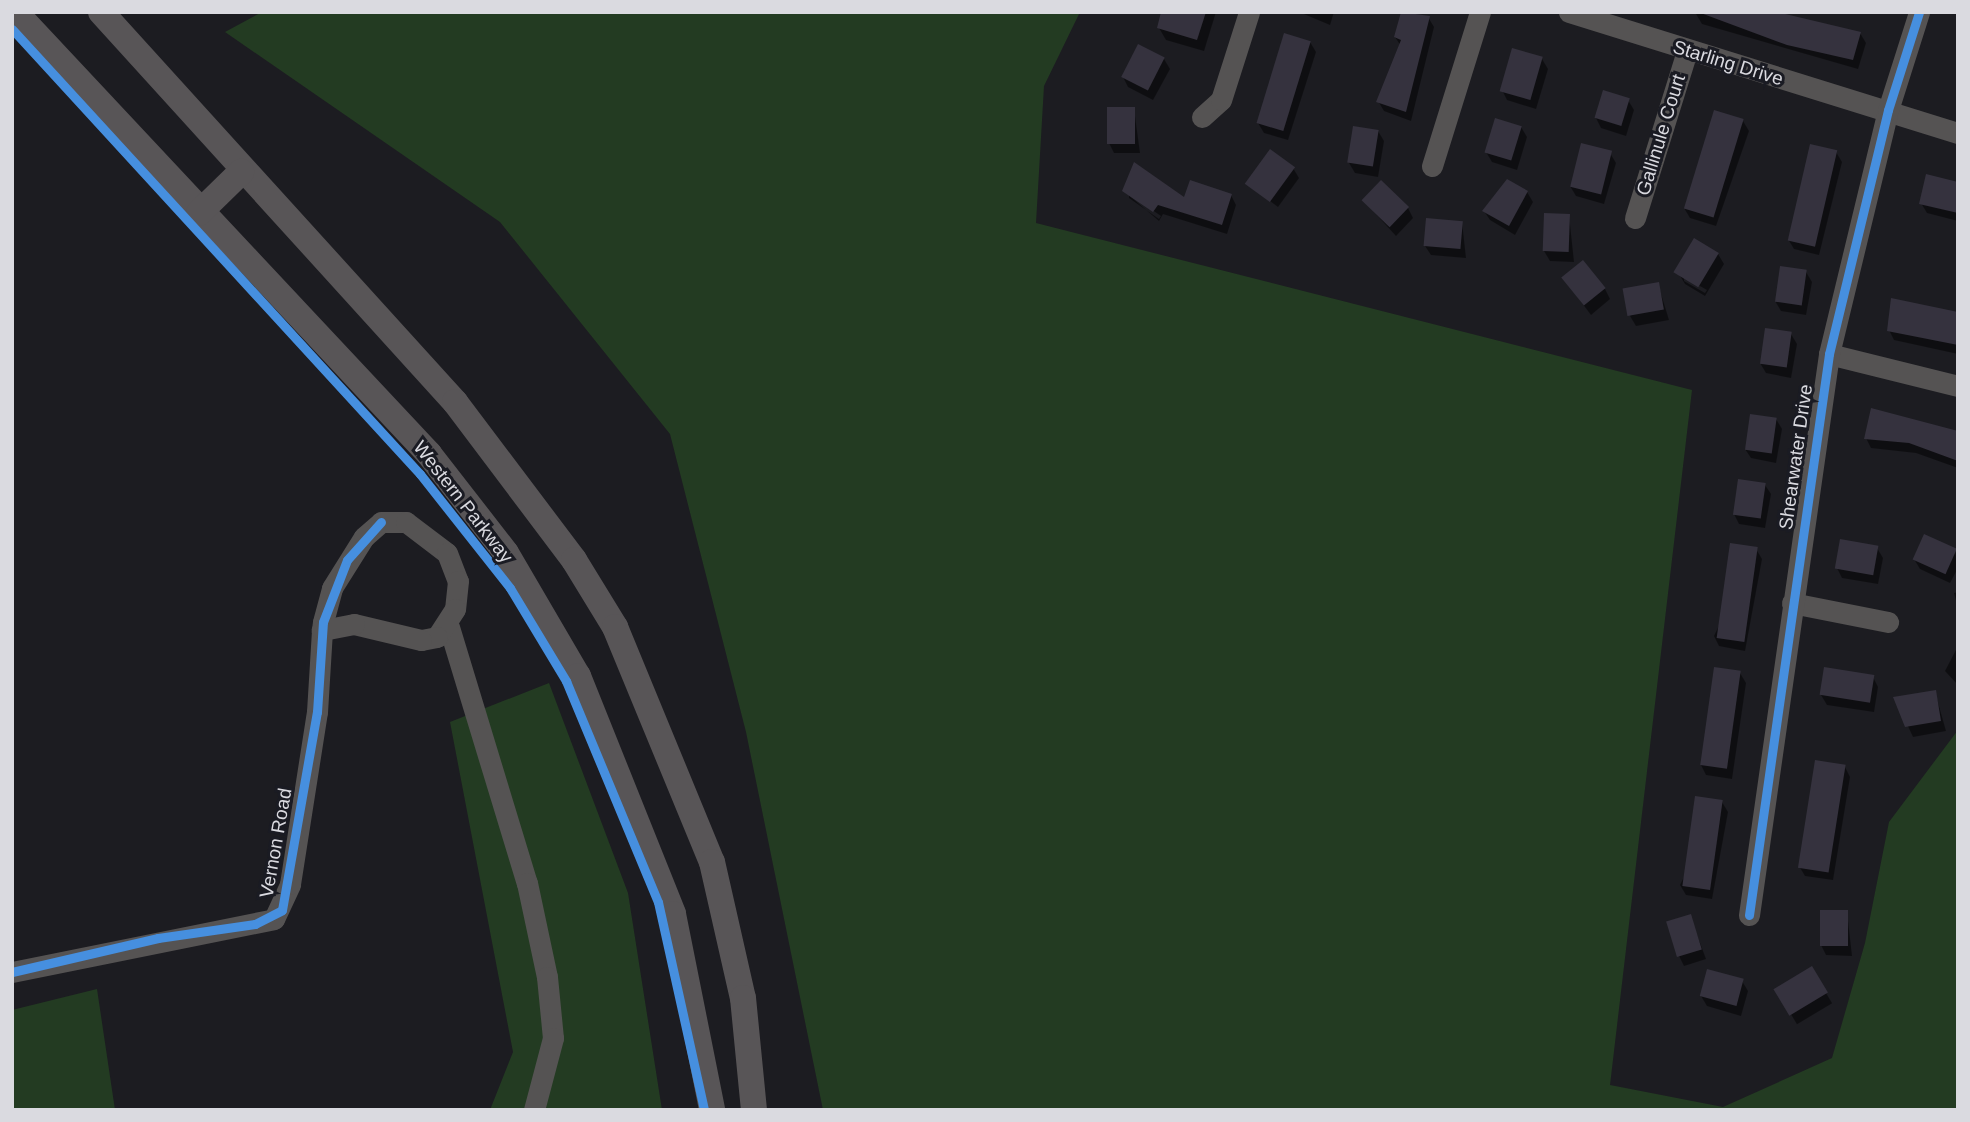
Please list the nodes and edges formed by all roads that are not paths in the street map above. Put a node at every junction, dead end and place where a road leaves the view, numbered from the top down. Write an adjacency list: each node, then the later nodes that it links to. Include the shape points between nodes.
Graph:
1 (15, 12): 13 (main road, Western Parkway)
2 (101, 12): 12 (main road)
3 (1249, 12): 9 (street, via 1221,100)
4 (1480, 12): 11 (street)
5 (1569, 12): 7 (street, Starling Drive)
6 (1919, 12): 8 (street, Shearwater Drive)
7 (1688, 51): 8 (street, Starling Drive); 14 (street, Gallinule Court)
8 (1888, 110): 10 (street, Starling Drive); 15 (street, Shearwater Drive)
9 (1202, 117)
10 (1958, 133)
11 (1432, 166)
12 (241, 172): 13 (main road); 25 (main road, via 454,402 560,540 615,627 712,862 743,998)
13 (199, 213): 24 (main road, Western Parkway, via 429,454 506,553 578,676 673,914)
14 (1635, 218)
15 (1829, 354): 16 (street); 17 (street, Shearwater Drive)
16 (1958, 386)
17 (1792, 603): 18 (street); 21 (street, Shearwater Drive)
18 (1888, 622)
19 (449, 627): 20 (street, via 421,640 354,624); 20 (street, Vernon Road, via 458,581 447,553 406,522 381,522 347,560); 23 (street, via 527,883 547,978 553,1038)
20 (322, 630): 22 (street, Vernon Road, via 290,884 274,919)
21 (1749, 915)
22 (12, 972)
23 (534, 1110)
24 (712, 1110)
25 (754, 1110)

